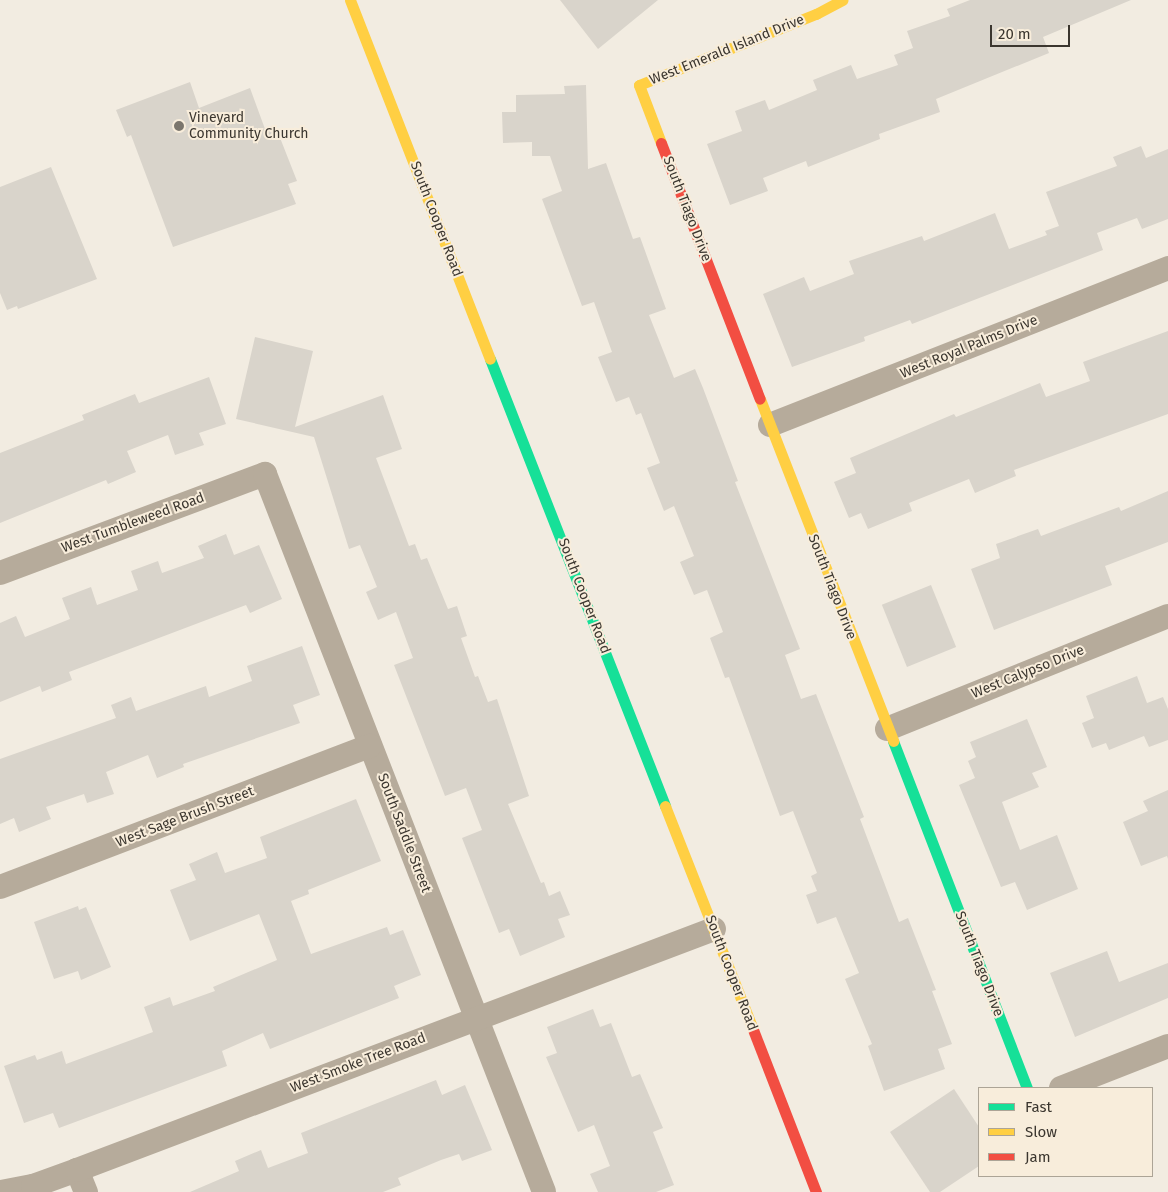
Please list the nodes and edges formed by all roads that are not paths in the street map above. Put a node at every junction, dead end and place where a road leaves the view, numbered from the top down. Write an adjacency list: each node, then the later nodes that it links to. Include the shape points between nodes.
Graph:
1 (350, 0): 12 (street, South Cooper Road)
2 (842, 0): 3 (street, West Emerald Island Drive, via 816,14)
3 (639, 85): 5 (street, South Tiago Drive)
4 (1168, 268): 5 (street, West Royal Palms Drive)
5 (770, 425): 9 (street, South Tiago Drive)
6 (265, 474): 7 (street, West Tumbleweed Road); 10 (street, South Saddle Street)
7 (0, 573)
8 (1168, 616): 9 (street, West Calypso Drive)
9 (887, 728): 15 (street, South Tiago Drive)
10 (370, 746): 11 (street, West Sage Brush Street); 13 (street, South Saddle Street)
11 (0, 888)
12 (714, 928): 13 (street, West Smoke Tree Road); 21 (street, South Cooper Road)
13 (476, 1018): 17 (street, West Smoke Tree Road); 20 (street, South Saddle Street)
14 (1168, 1046): 16 (street)
15 (1027, 1087)
16 (1064, 1087)
17 (77, 1170): 18 (street, West Smoke Tree Road, via 33,1186); 19 (street)
18 (1, 1192)
19 (86, 1192)
20 (544, 1192)
21 (816, 1192)

